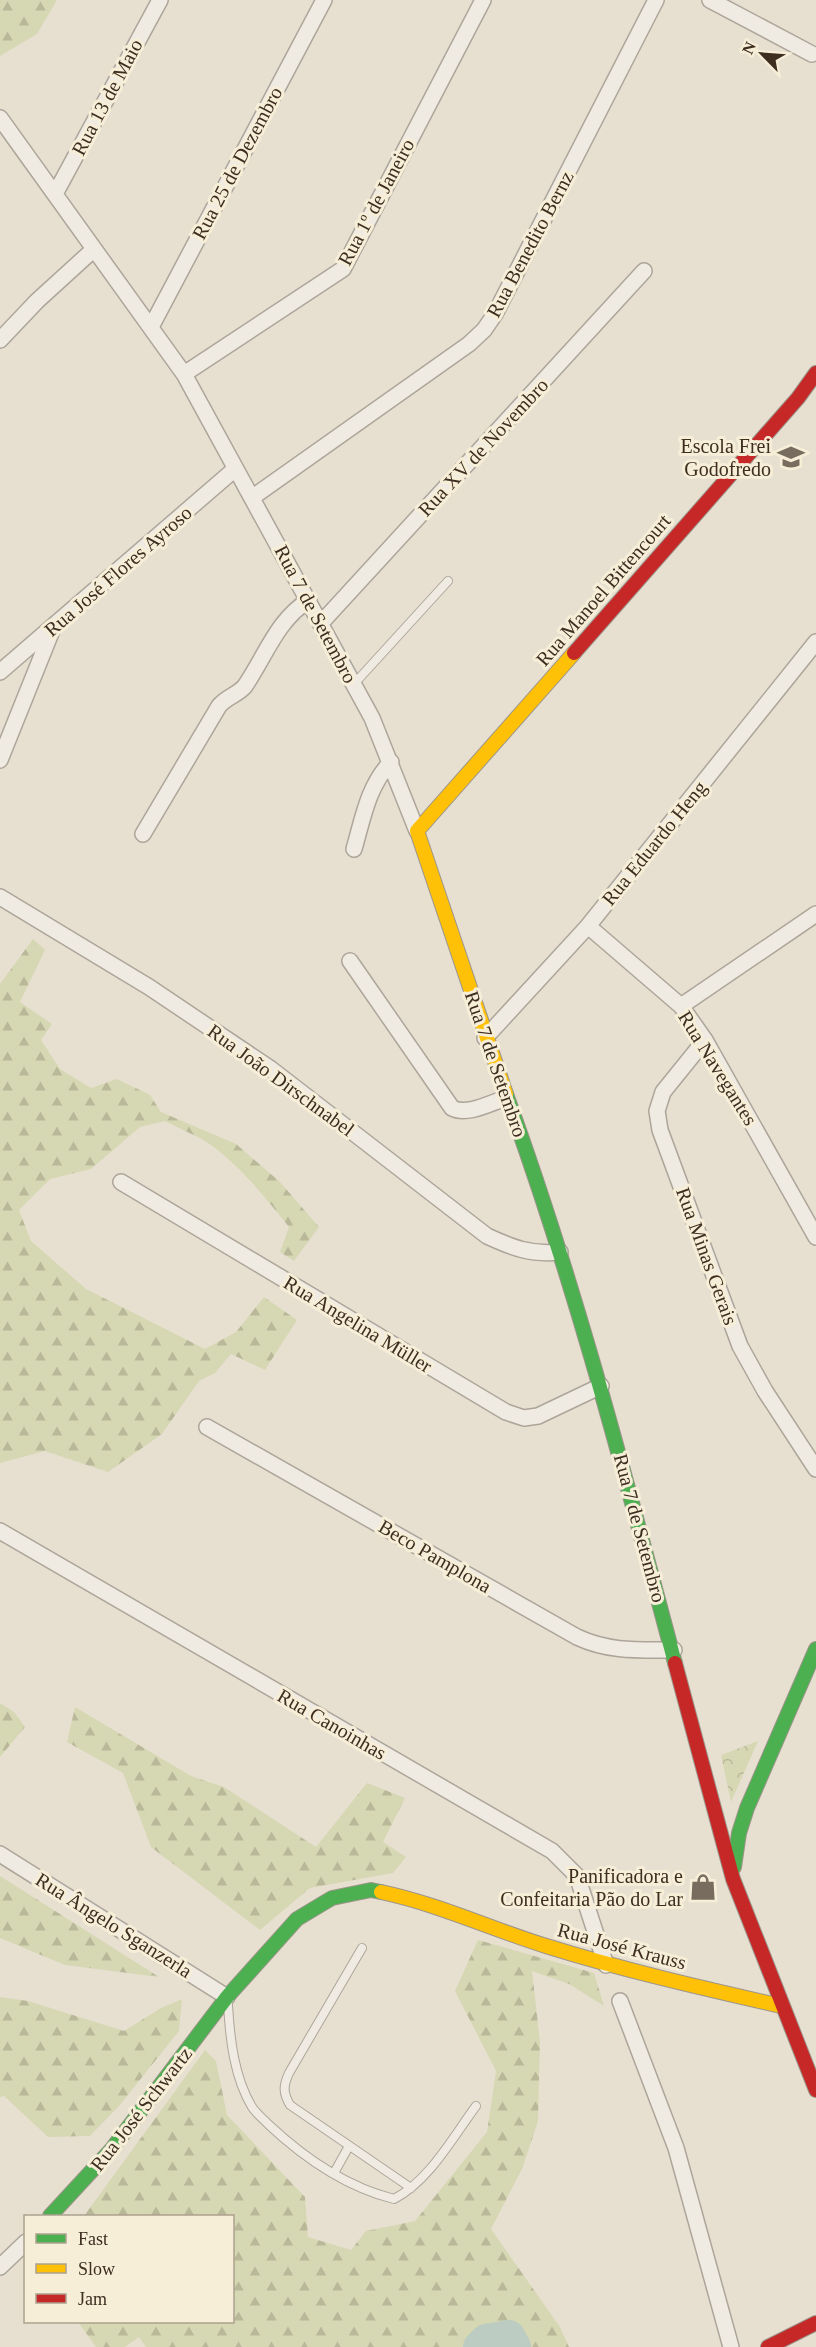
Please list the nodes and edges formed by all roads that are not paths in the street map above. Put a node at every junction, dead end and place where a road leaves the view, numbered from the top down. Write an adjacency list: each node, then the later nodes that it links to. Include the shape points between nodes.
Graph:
1 (160, 0): 8 (street, Rua 13 de Maio)
2 (324, 0): 11 (street, Rua 25 de Dezembro)
3 (483, 0): 13 (street, Rua 1º de Janeiro, via 343,270)
4 (656, 0): 16 (street, Rua Benedito Bernz, via 484,330)
5 (710, 0): 6 (street)
6 (812, 54)
7 (0, 118): 8 (street, Rua 7 de Setembro)
8 (55, 194): 9 (street, Rua 7 de Setembro)
9 (93, 250): 11 (street, Rua 7 de Setembro); 12 (street)
10 (644, 272): 19 (street, Rua XV de Novembro)
11 (151, 327): 13 (street, Rua 7 de Setembro)
12 (0, 340)
13 (184, 374): 15 (street, Rua 7 de Setembro)
14 (816, 374): 26 (street, Rua Manoel Bittencourt)
15 (235, 469): 16 (street, Rua 7 de Setembro); 20 (street, Rua José Flores Ayroso)
16 (253, 497): 18 (street, Rua 7 de Setembro)
17 (448, 580): 23 (lane)
18 (309, 600): 19 (street, Rua 7 de Setembro); 27 (street, via 283,621 243,689 219,706)
19 (322, 622): 23 (street, Rua 7 de Setembro)
20 (54, 625): 22 (street, Rua José Flores Ayroso); 24 (street)
21 (816, 642): 31 (street, Rua Eduardo Heng)
22 (0, 672)
23 (354, 684): 25 (street, Rua 7 de Setembro)
24 (0, 760)
25 (391, 762): 26 (street, Rua 7 de Setembro); 28 (street, via 371,790)
26 (417, 831): 34 (street, Rua 7 de Setembro)
27 (143, 834)
28 (354, 849)
29 (0, 897): 39 (street, Rua João Dirschnabel, via 149,987 271,1069 487,1236 515,1249 538,1254)
30 (816, 915): 33 (street)
31 (588, 926): 33 (street, Rua Navegantes); 34 (street, Rua Eduardo Heng)
32 (350, 961): 36 (street, via 452,1108 466,1111)
33 (681, 1006): 35 (street, Rua Navegantes)
34 (485, 1038): 36 (street, Rua 7 de Setembro)
35 (705, 1040): 38 (street, Rua Navegantes); 42 (street, Rua Minas Gerais, via 663,1092 657,1111 660,1130 740,1346)
36 (506, 1098): 39 (street, Rua 7 de Setembro)
37 (121, 1182): 40 (street, Rua Angelina Müller, via 506,1412 524,1418 538,1416)
38 (816, 1237)
39 (560, 1252): 40 (street, Rua 7 de Setembro)
40 (602, 1386): 45 (street, Rua 7 de Setembro)
41 (207, 1426): 45 (street, Beco Pamplona, via 597,1647)
42 (816, 1469)
43 (0, 1531): 51 (street, Rua Canoinhas, via 552,1851 577,1876)
44 (816, 1649): 46 (street)
45 (674, 1650): 47 (street, Rua 7 de Setembro)
46 (747, 1808): 47 (street); 49 (street, via 739,1833)
47 (716, 1812): 49 (street, Rua 7 de Setembro)
48 (0, 1854): 52 (street, Rua Ângelo Sganzerla)
49 (733, 1879): 54 (street, Rua 7 de Setembro)
50 (362, 1948): 57 (lane, via 283,2084 290,2105)
51 (606, 1965): 52 (street, Rua José Krauss, via 491,1929 420,1900 371,1890 332,1898 297,1919); 54 (street, Rua José Krauss)
52 (227, 1997): 58 (lane, via 237,2069 253,2109 288,2143); 60 (street, Rua José Schwartz, via 111,2150)
53 (620, 2001): 64 (street, via 676,2148)
54 (781, 2006): 55 (street, Rua 7 de Setembro)
55 (816, 2090)
56 (476, 2106): 59 (lane)
57 (349, 2146): 58 (lane); 59 (lane)
58 (334, 2173): 59 (lane, via 374,2194 394,2199)
59 (411, 2188)
60 (52, 2215)
61 (24, 2244): 62 (street)
62 (0, 2267)
63 (816, 2323): 65 (street)
64 (731, 2347)
65 (768, 2347)

